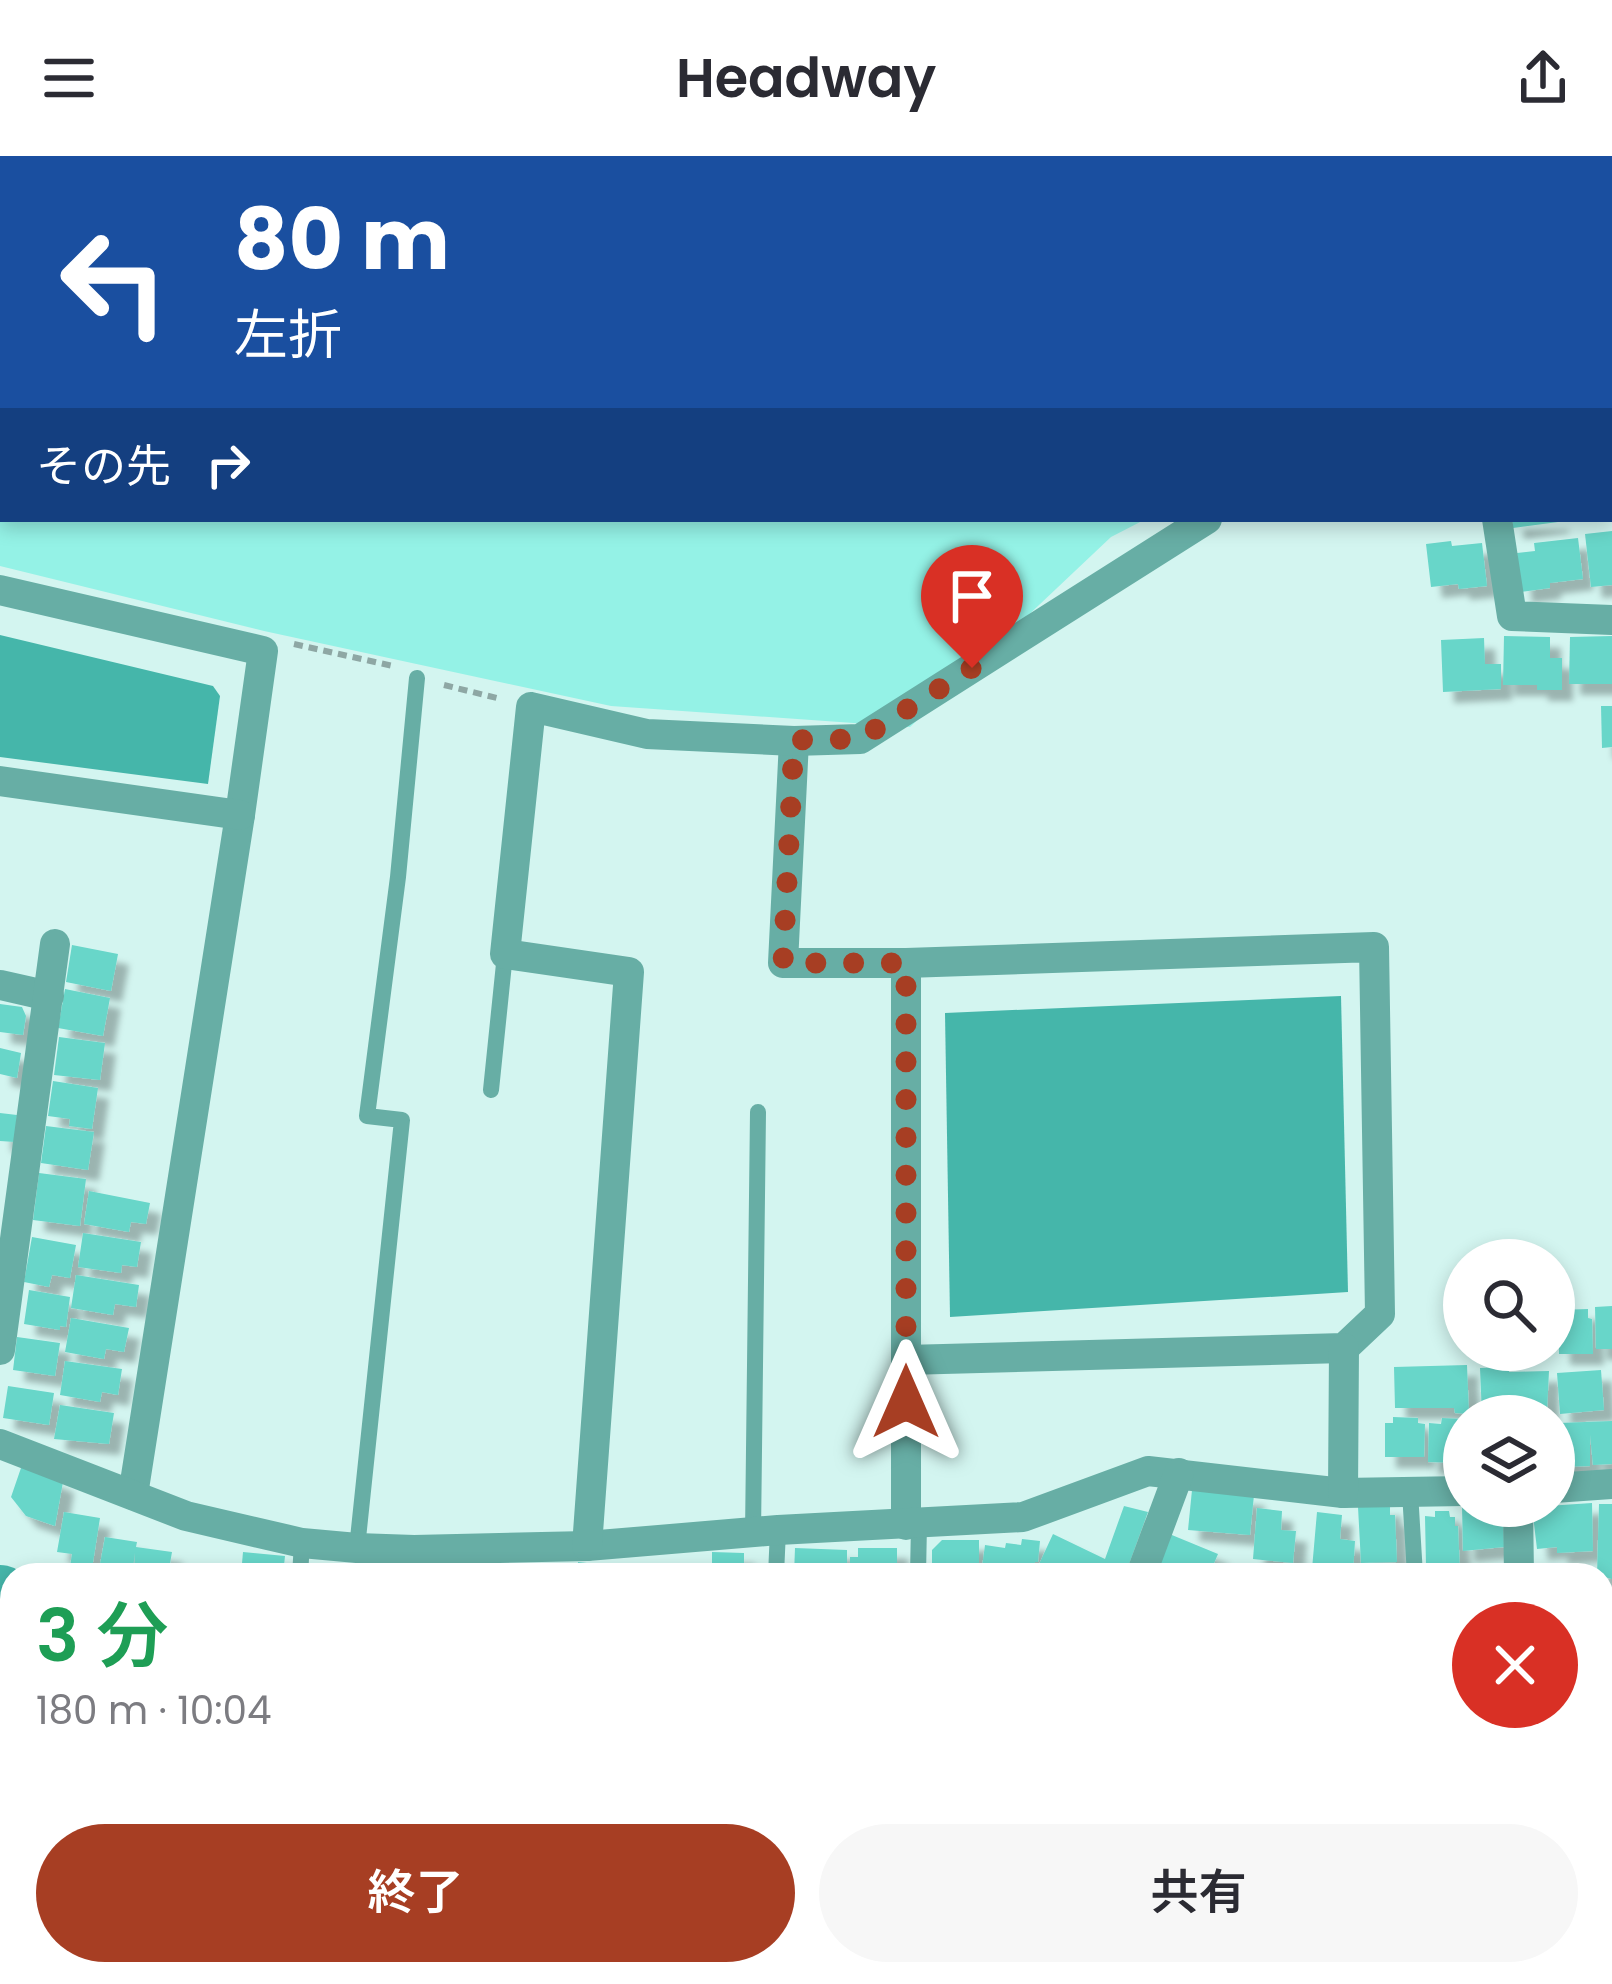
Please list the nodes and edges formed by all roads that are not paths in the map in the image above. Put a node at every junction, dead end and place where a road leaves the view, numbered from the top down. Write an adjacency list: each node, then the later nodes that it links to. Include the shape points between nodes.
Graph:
1 (1202, 522): 6 (street, via 860,739)
2 (1497, 522): 4 (street, via 1512,616)
3 (0, 590): 8 (street, via 263,651)
4 (1612, 620)
5 (417, 678): 32 (lane, via 367,1115 402,1120)
6 (794, 740): 10 (street, via 647,734 532,707); 11 (street, via 783,963)
7 (0, 781): 8 (street)
8 (240, 815): 26 (street)
9 (55, 944): 13 (street)
10 (506, 954): 14 (lane); 31 (street, via 629,972)
11 (906, 963): 16 (street, via 1374,947 1380,1315); 18 (street)
12 (0, 985): 13 (street)
13 (49, 996): 17 (street)
14 (491, 1090)
15 (758, 1112): 29 (lane)
16 (1344, 1348): 18 (street); 25 (street)
17 (0, 1350)
18 (906, 1360): 27 (street)
19 (0, 1444): 26 (street)
20 (1179, 1473): 25 (street); 27 (street, via 1148,1471 1023,1516); 37 (street)
21 (1612, 1484): 22 (street)
22 (1575, 1487)
23 (1443, 1491): 24 (street)
24 (1410, 1492): 25 (street); 38 (lane)
25 (1342, 1493)
26 (133, 1495): 30 (street)
27 (913, 1525): 29 (street); 36 (lane)
28 (1518, 1527): 39 (street)
29 (765, 1532): 31 (street); 35 (lane)
30 (302, 1543): 32 (street); 34 (lane)
31 (587, 1546): 33 (street)
32 (357, 1548): 33 (street)
33 (413, 1562)
34 (301, 1563)
35 (773, 1563)
36 (917, 1563)
37 (1145, 1563)
38 (1414, 1563)
39 (1519, 1563)

